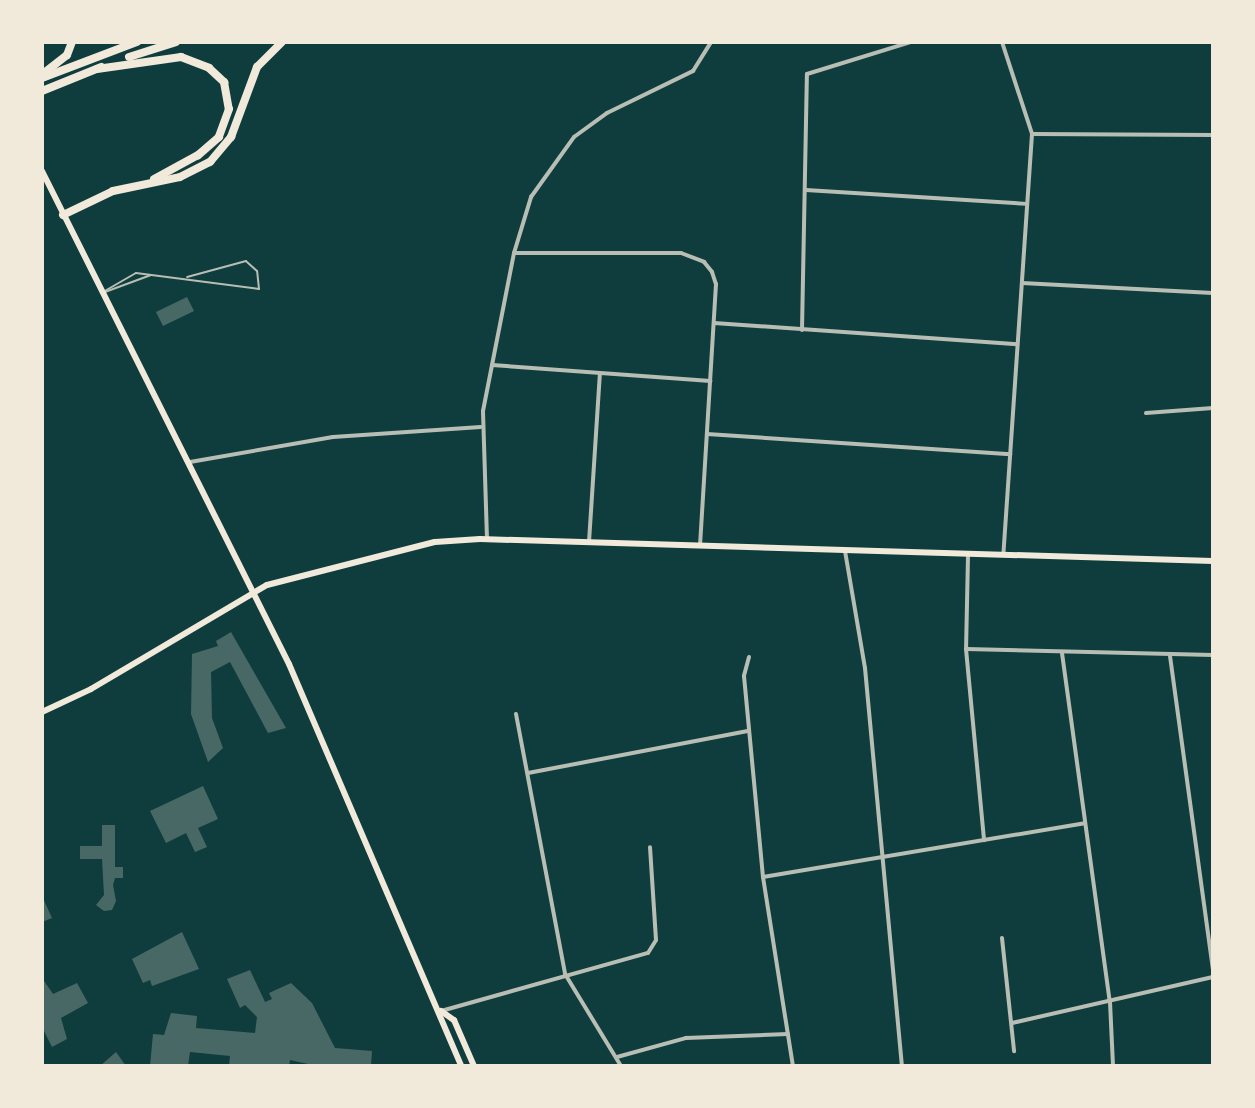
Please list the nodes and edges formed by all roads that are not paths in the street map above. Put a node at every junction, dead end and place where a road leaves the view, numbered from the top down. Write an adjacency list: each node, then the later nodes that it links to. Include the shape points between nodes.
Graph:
1 (72, 42): 9 (highway, via 67,55)
2 (137, 42): 9 (highway)
3 (176, 42): 8 (highway)
4 (282, 42): 14 (highway, via 251,77 238,122 218,154 191,173)
5 (711, 42): 18 (street, via 693,71 607,113 564,146 531,197)
6 (911, 42): 15 (street, via 807,74)
7 (1002, 42): 11 (street)
8 (97, 69): 10 (highway); 14 (highway, via 181,57 209,68 226,89 228,116 219,137)
9 (42, 76)
10 (42, 91)
11 (1032, 134): 12 (street); 16 (street)
12 (1213, 135)
13 (42, 171): 17 (main road)
14 (147, 183): 17 (highway, via 113,191)
15 (805, 190): 16 (street); 25 (street)
16 (1027, 204): 21 (street)
17 (63, 215): 22 (main road)
18 (514, 253): 24 (street, via 690,254 715,278); 27 (street)
19 (152, 275): 20 (lane); 22 (lane); 22 (lane, via 118,279)
20 (187, 277): 20 (lane, via 259,289 257,271 246,261)
21 (1022, 283): 23 (street); 26 (street)
22 (102, 293): 35 (main road)
23 (1213, 293)
24 (714, 323): 25 (street); 29 (street)
25 (802, 330): 26 (street)
26 (1017, 344): 34 (street)
27 (492, 365): 28 (street); 32 (street)
28 (600, 373): 29 (street); 37 (street)
29 (710, 381): 33 (street)
30 (1213, 408): 31 (street)
31 (1146, 413)
32 (481, 427): 35 (street, via 333,437); 36 (street)
33 (707, 434): 34 (street); 38 (street)
34 (1010, 454): 41 (street)
35 (190, 462): 43 (main road)
36 (487, 539): 37 (main road); 43 (main road, via 402,547)
37 (589, 542): 38 (main road)
38 (700, 545): 39 (main road)
39 (845, 551): 40 (main road); 56 (street, via 865,668)
40 (968, 556): 41 (main road); 44 (street)
41 (1003, 557): 42 (main road)
42 (1213, 561)
43 (254, 592): 49 (main road, via 91,689); 63 (main road)
44 (966, 649): 45 (street); 54 (street)
45 (1062, 653): 47 (street); 53 (street)
46 (1213, 655): 47 (street)
47 (1170, 656): 59 (street)
48 (749, 657): 51 (street, via 744,676)
49 (42, 712)
50 (516, 714): 52 (street)
51 (749, 731): 52 (street); 57 (street)
52 (528, 773): 60 (street)
53 (1085, 823): 54 (street); 62 (street)
54 (984, 840): 56 (street)
55 (650, 847): 60 (street, via 655,945 643,955)
56 (882, 857): 57 (street); 72 (street)
57 (763, 877): 65 (street)
58 (1002, 938): 64 (street)
59 (1213, 969)
60 (565, 974): 63 (street); 67 (street)
61 (1213, 977): 62 (street)
62 (1110, 1002): 64 (street); 73 (street)
63 (441, 1011): 68 (main road, via 441,1024); 69 (main road, via 454,1020)
64 (1012, 1023): 66 (street)
65 (788, 1034): 67 (street, via 686,1038); 71 (street)
66 (1014, 1051)
67 (616, 1057): 70 (street)
68 (461, 1066)
69 (474, 1066)
70 (621, 1066)
71 (793, 1066)
72 (902, 1066)
73 (1113, 1066)

